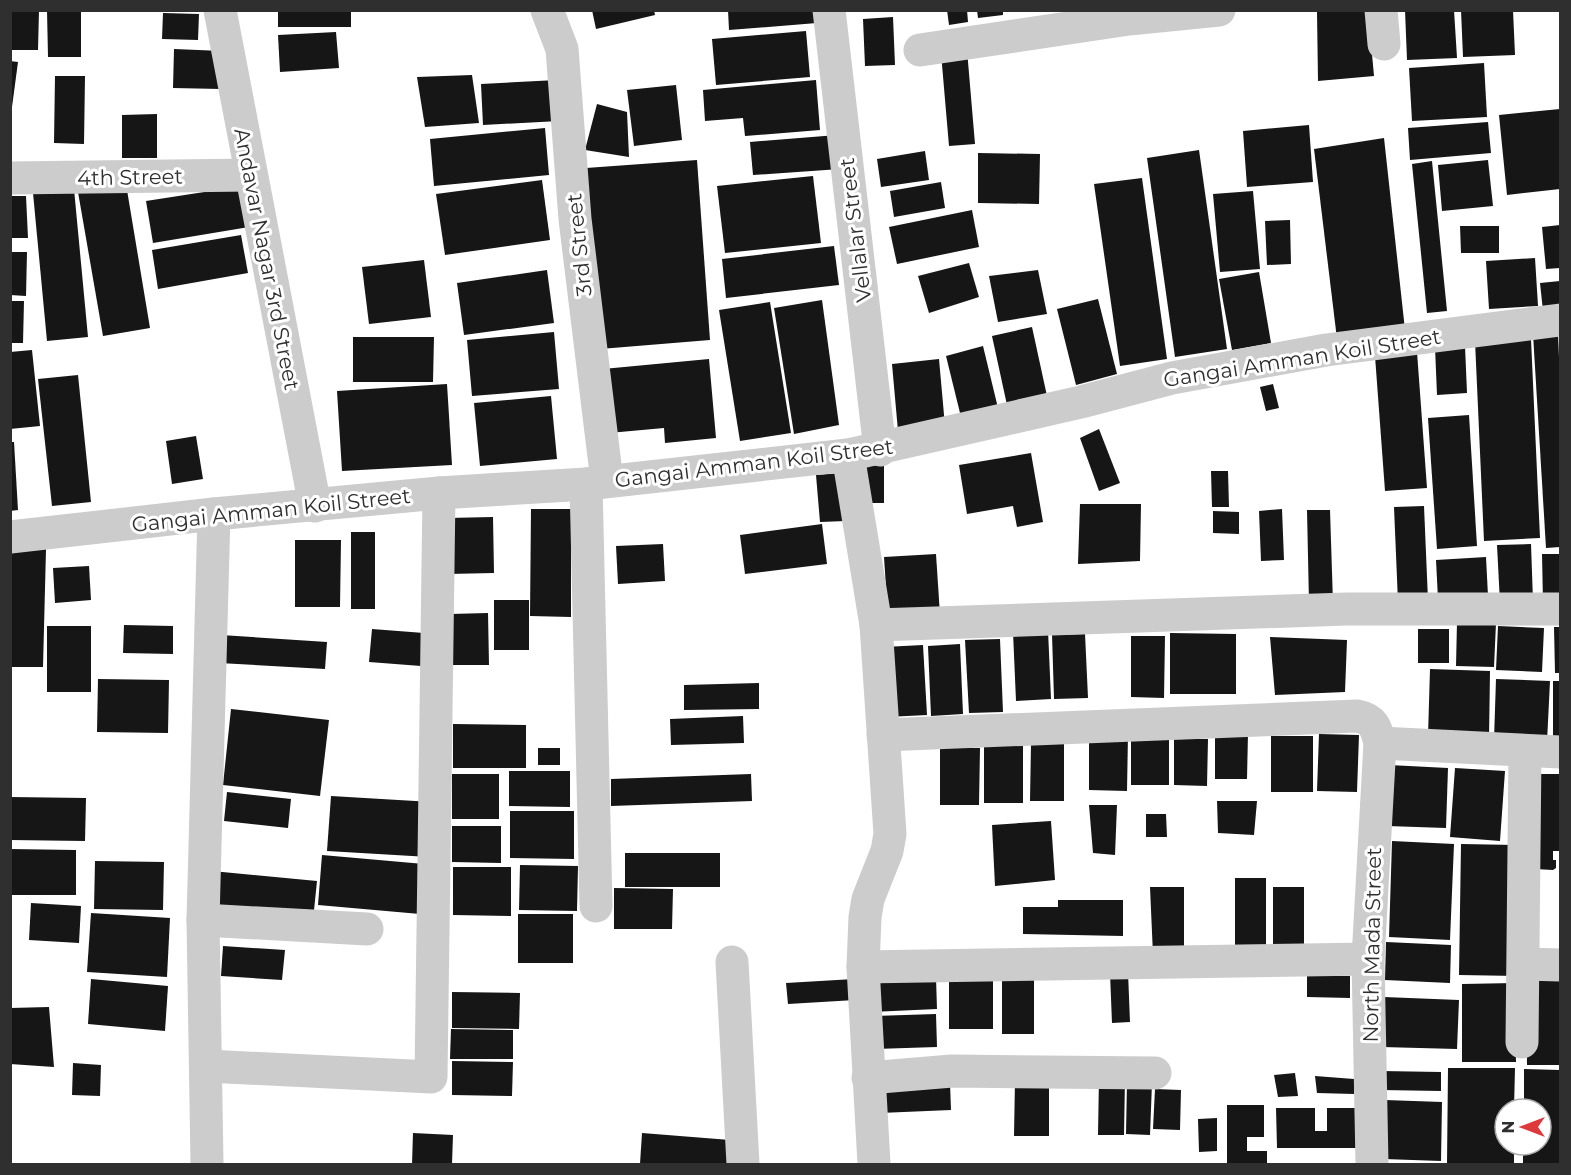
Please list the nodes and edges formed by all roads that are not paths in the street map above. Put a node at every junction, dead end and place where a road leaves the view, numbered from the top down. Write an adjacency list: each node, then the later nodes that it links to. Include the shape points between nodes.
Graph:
1 (220, 10): 9 (street, Andavar Nagar 3rd Street)
2 (547, 10): 14 (street, 3rd Street, via 562,49)
3 (830, 10): 13 (street, Vellalar Street)
4 (1219, 10): 6 (street)
5 (1381, 10): 7 (street)
6 (1129, 15): 8 (street)
7 (1384, 44)
8 (920, 50)
9 (250, 175): 10 (street, 4th Street); 16 (street, Andavar Nagar 3rd Street)
10 (10, 178)
11 (851, 298): 13 (street)
12 (1560, 320): 13 (street, Gangai Amman Koil Street, via 1326,350 1172,378)
13 (863, 453): 14 (street, Gangai Amman Koil Street); 20 (street)
14 (596, 483): 15 (street, Gangai Amman Koil Street); 25 (street, 3rd Street)
15 (439, 493): 16 (street, Gangai Amman Koil Street); 34 (street, via 431,1077)
16 (315, 506): 17 (street, Gangai Amman Koil Street)
17 (214, 514): 18 (street, Gangai Amman Koil Street); 26 (street)
18 (10, 537)
19 (1560, 609): 20 (street, via 1358,609)
20 (876, 625): 21 (street)
21 (883, 735): 22 (street, via 1356,716 1368,718); 32 (street, via 890,834 868,899)
22 (1378, 735): 23 (street); 28 (street, North Mada Street)
23 (1525, 752): 24 (street); 30 (street)
24 (1560, 752)
25 (596, 906)
26 (203, 920): 27 (street); 34 (street)
27 (367, 929)
28 (1368, 959): 32 (street); 40 (street, North Mada Street)
29 (732, 962): 38 (street)
30 (1524, 964): 31 (street); 33 (street)
31 (1560, 965)
32 (863, 967): 36 (street)
33 (1522, 1042)
34 (207, 1065): 37 (street)
35 (1155, 1073): 36 (street, via 952,1071)
36 (868, 1078): 39 (street)
37 (207, 1164)
38 (743, 1164)
39 (874, 1164)
40 (1372, 1164)

